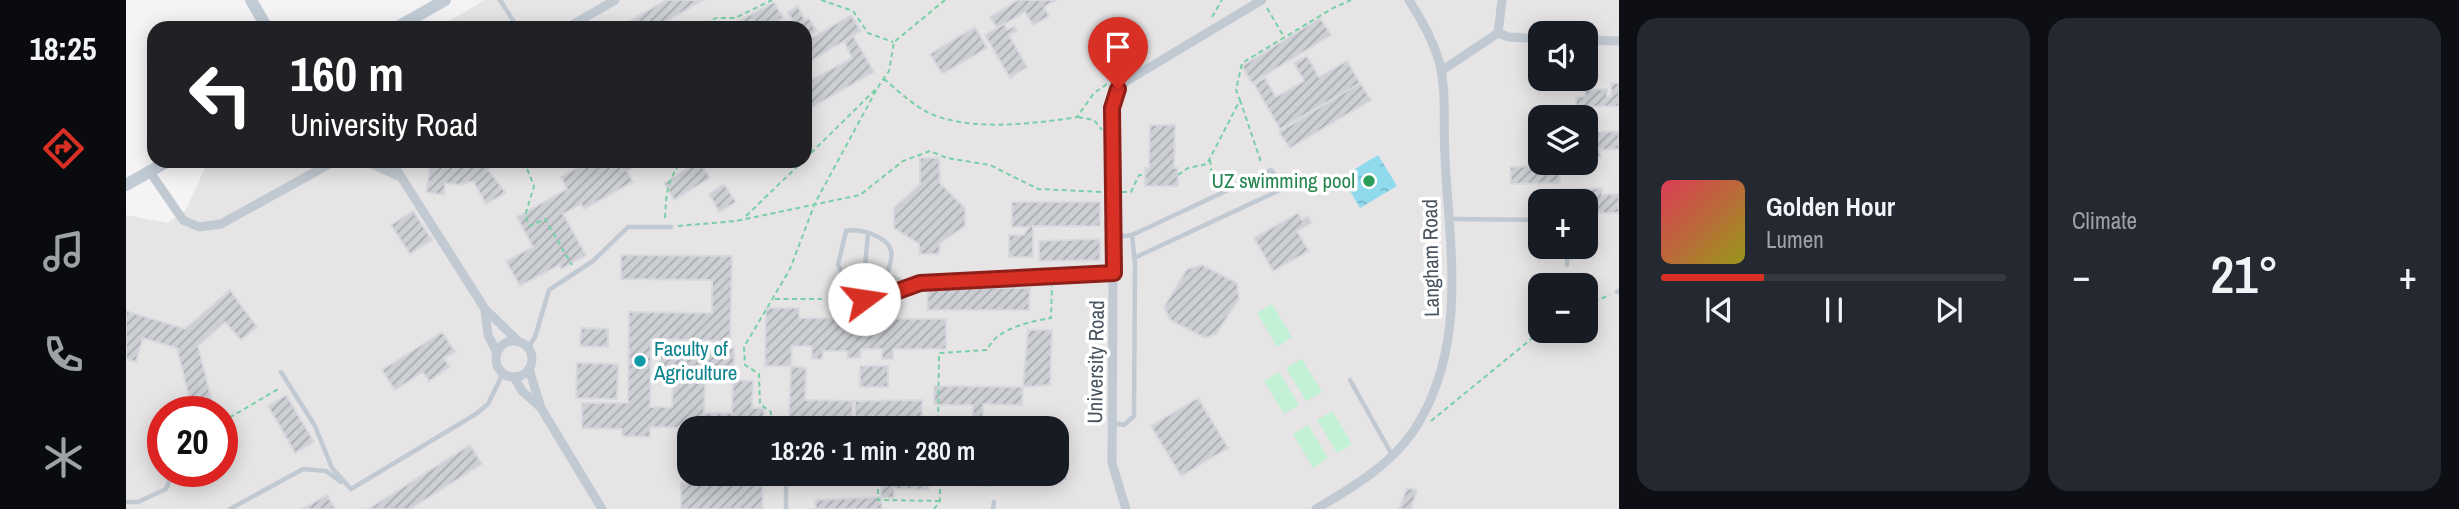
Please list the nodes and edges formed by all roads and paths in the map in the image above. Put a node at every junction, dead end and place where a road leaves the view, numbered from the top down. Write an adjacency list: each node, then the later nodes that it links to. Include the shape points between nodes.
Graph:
1 (251, 0): 14 (street)
2 (445, 0): 15 (street)
3 (500, 0): 16 (lane)
4 (615, 0): 17 (street)
5 (772, 0): 18 (path, via 736,18)
6 (821, 0): 24 (path, via 853,11 868,33)
7 (945, 0): 24 (path)
8 (1222, 0): 13 (path)
9 (1262, 0): 20 (path); 31 (street, University Road, via 1125,82 1114,96)
10 (1351, 0): 20 (path)
11 (1409, 0): 25 (street, Langham Road, via 1430,32)
12 (1502, 0): 19 (street)
13 (1211, 19)
14 (263, 21)
15 (408, 21)
16 (513, 21)
17 (578, 21)
18 (711, 21)
19 (1498, 33): 21 (street); 25 (street)
20 (1284, 37): 29 (path, via 1242,62 1236,90)
21 (1528, 38)
22 (1598, 40): 23 (street)
23 (1619, 41)
24 (894, 42): 26 (path)
25 (1441, 71): 51 (street, Langham Road)
26 (884, 79): 27 (path); 30 (path, via 928,112 958,120 1020,124)
27 (878, 87): 32 (path); 49 (path)
28 (1094, 93): 30 (path)
29 (1240, 100): 33 (path); 34 (path)
30 (1077, 117): 31 (path, via 1094,120)
31 (1113, 142): 48 (street, University Road)
32 (812, 152)
33 (1209, 159): 44 (path, via 1207,164); 46 (path)
34 (1261, 162)
35 (157, 168): 42 (street)
36 (321, 168): 42 (street, via 221,224 199,227 183,220)
37 (380, 168): 45 (street)
38 (395, 168): 45 (street)
39 (527, 168): 60 (path, via 534,186 525,215 530,226 545,219)
40 (677, 168): 53 (path, via 666,194)
41 (796, 168): 50 (path)
42 (150, 172): 47 (street)
43 (1145, 175): 48 (path, via 1139,175 1131,192)
44 (1178, 175)
45 (400, 177): 70 (street)
46 (1213, 184)
47 (126, 185)
48 (1113, 193): 49 (path, via 1038,189 990,165 930,151 903,161 860,195); 56 (street, University Road)
49 (815, 203): 50 (path); 67 (path)
50 (746, 216): 53 (path, via 736,221)
51 (1450, 219): 52 (lane); 86 (street, Langham Road, via 1453,306 1446,356 1422,418)
52 (1528, 220)
53 (668, 227): 60 (lane, via 628,227)
54 (868, 234): 62 (lane, via 891,248); 63 (lane); 63 (lane, via 851,230 844,234 838,265 846,275)
55 (1132, 235): 56 (lane); 57 (lane); 57 (lane, via 1271,170 1282,181 1282,190)
56 (1114, 237): 61 (street, University Road)
57 (1134, 258): 85 (lane, via 1134,416 1124,425)
58 (1567, 259): 59 (lane)
59 (1567, 265)
60 (576, 272): 72 (lane, via 549,290 535,337)
61 (1114, 273): 64 (lane); 85 (street, University Road)
62 (887, 274): 63 (lane); 65 (lane)
63 (864, 276)
64 (1053, 278): 65 (lane); 84 (path, via 1051,318 1020,324 990,343 987,350 939,353)
65 (909, 286): 68 (lane, via 887,295)
66 (1618, 291): 69 (path)
67 (774, 299): 68 (path); 83 (path, via 744,347 744,365 759,374 760,404)
68 (830, 299)
69 (1598, 300)
70 (485, 309): 72 (street); 73 (street, via 488,335)
71 (1528, 341): 80 (path)
72 (524, 345): 73 (street, via 506,343); 74 (street, via 532,360)
73 (497, 353): 76 (street)
74 (529, 369): 77 (street); 81 (street)
75 (281, 372): 91 (lane, via 315,426 332,468)
76 (503, 373): 77 (street); 91 (lane, via 488,404 476,414)
77 (514, 377): 81 (street)
78 (1350, 380): 86 (lane)
79 (280, 388): 82 (path)
80 (1459, 397)
81 (541, 408): 96 (street)
82 (238, 413)
83 (771, 416)
84 (938, 416)
85 (1113, 423): 100 (street, University Road, via 1112,463)
86 (1392, 456): 101 (street, Langham Road)
87 (786, 486): 97 (lane)
88 (878, 486): 92 (path, via 878,500)
89 (940, 486): 92 (path)
90 (167, 487): 93 (lane, via 138,502)
91 (351, 489): 95 (lane, via 326,471 303,469)
92 (940, 501): 98 (path)
93 (126, 502)
94 (994, 502): 99 (lane)
95 (230, 509)
96 (602, 509)
97 (786, 509)
98 (934, 509)
99 (993, 509)
100 (1126, 509)
101 (1315, 509)

